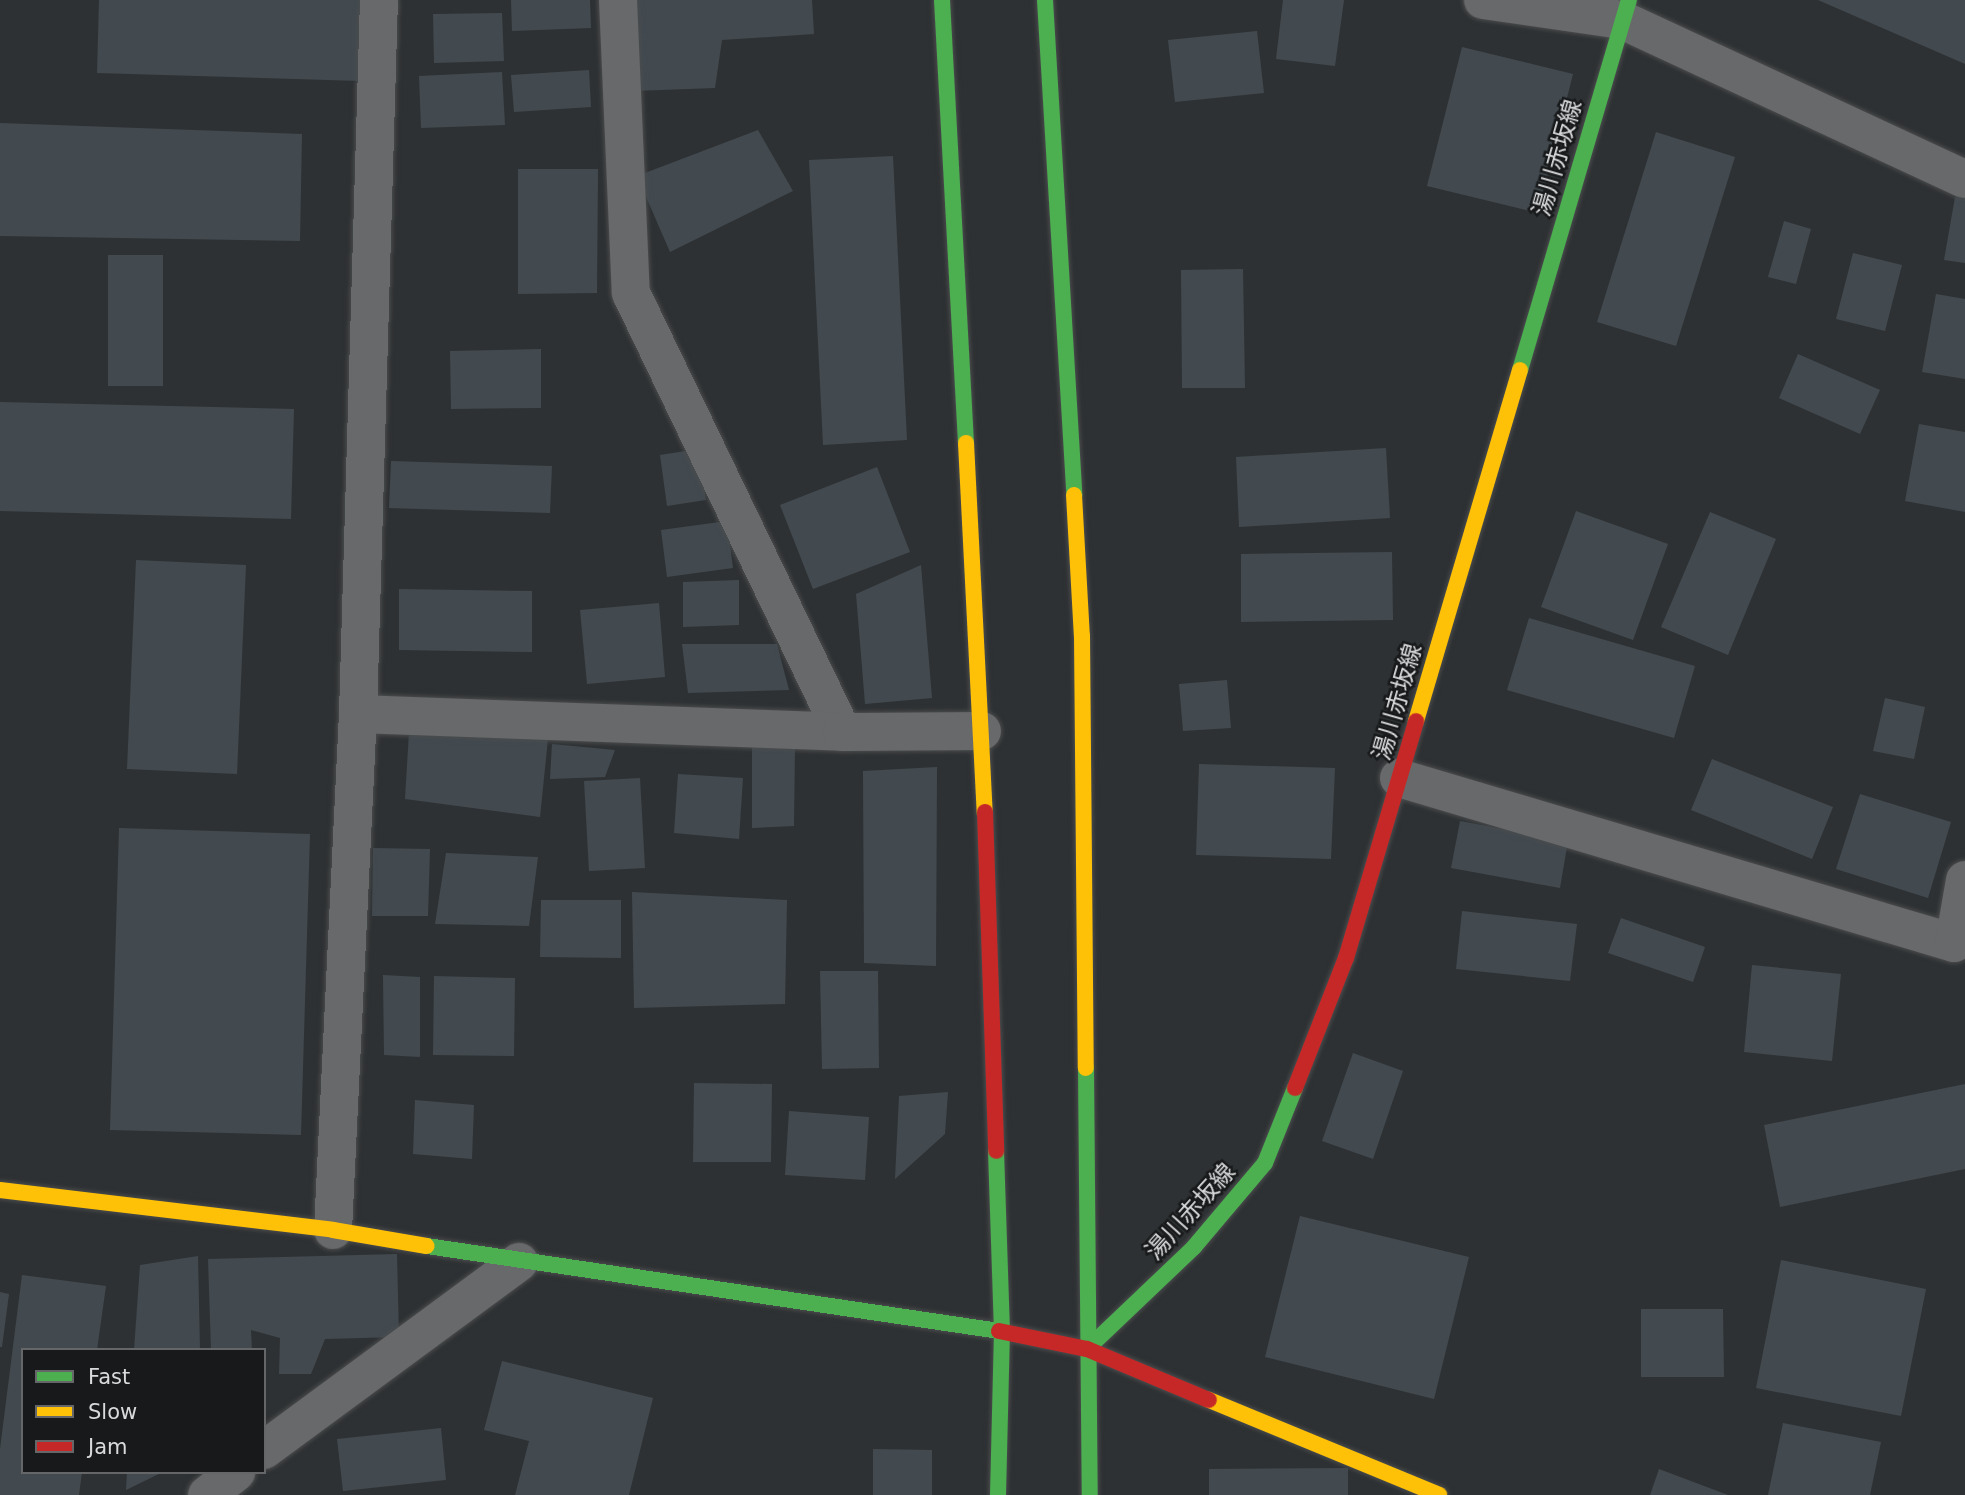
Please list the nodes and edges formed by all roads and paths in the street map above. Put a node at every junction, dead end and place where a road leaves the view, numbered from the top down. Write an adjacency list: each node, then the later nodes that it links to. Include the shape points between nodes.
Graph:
1 (379, 0): 8 (street)
2 (618, 0): 10 (street, via 631,293)
3 (942, 0): 9 (street)
4 (1045, 0): 18 (street, via 1082,636)
5 (1483, 0): 6 (street)
6 (1626, 10): 7 (street); 11 (street, 湯川赤坂線)
7 (1965, 179)
8 (358, 714): 10 (street); 15 (street)
9 (982, 731): 10 (street); 17 (street)
10 (842, 732)
11 (1399, 778): 13 (street); 18 (street, 湯川赤坂線, via 1346,958 1265,1163 1194,1247)
12 (1965, 880): 13 (street)
13 (1959, 943)
14 (0, 1190): 15 (street)
15 (333, 1230): 16 (street)
16 (519, 1262): 17 (street); 19 (street)
17 (1002, 1331): 18 (street); 22 (street)
18 (1087, 1349): 23 (street); 24 (street)
19 (266, 1449)
20 (233, 1474): 21 (street)
21 (207, 1495)
22 (998, 1495)
23 (1090, 1495)
24 (1439, 1495)

